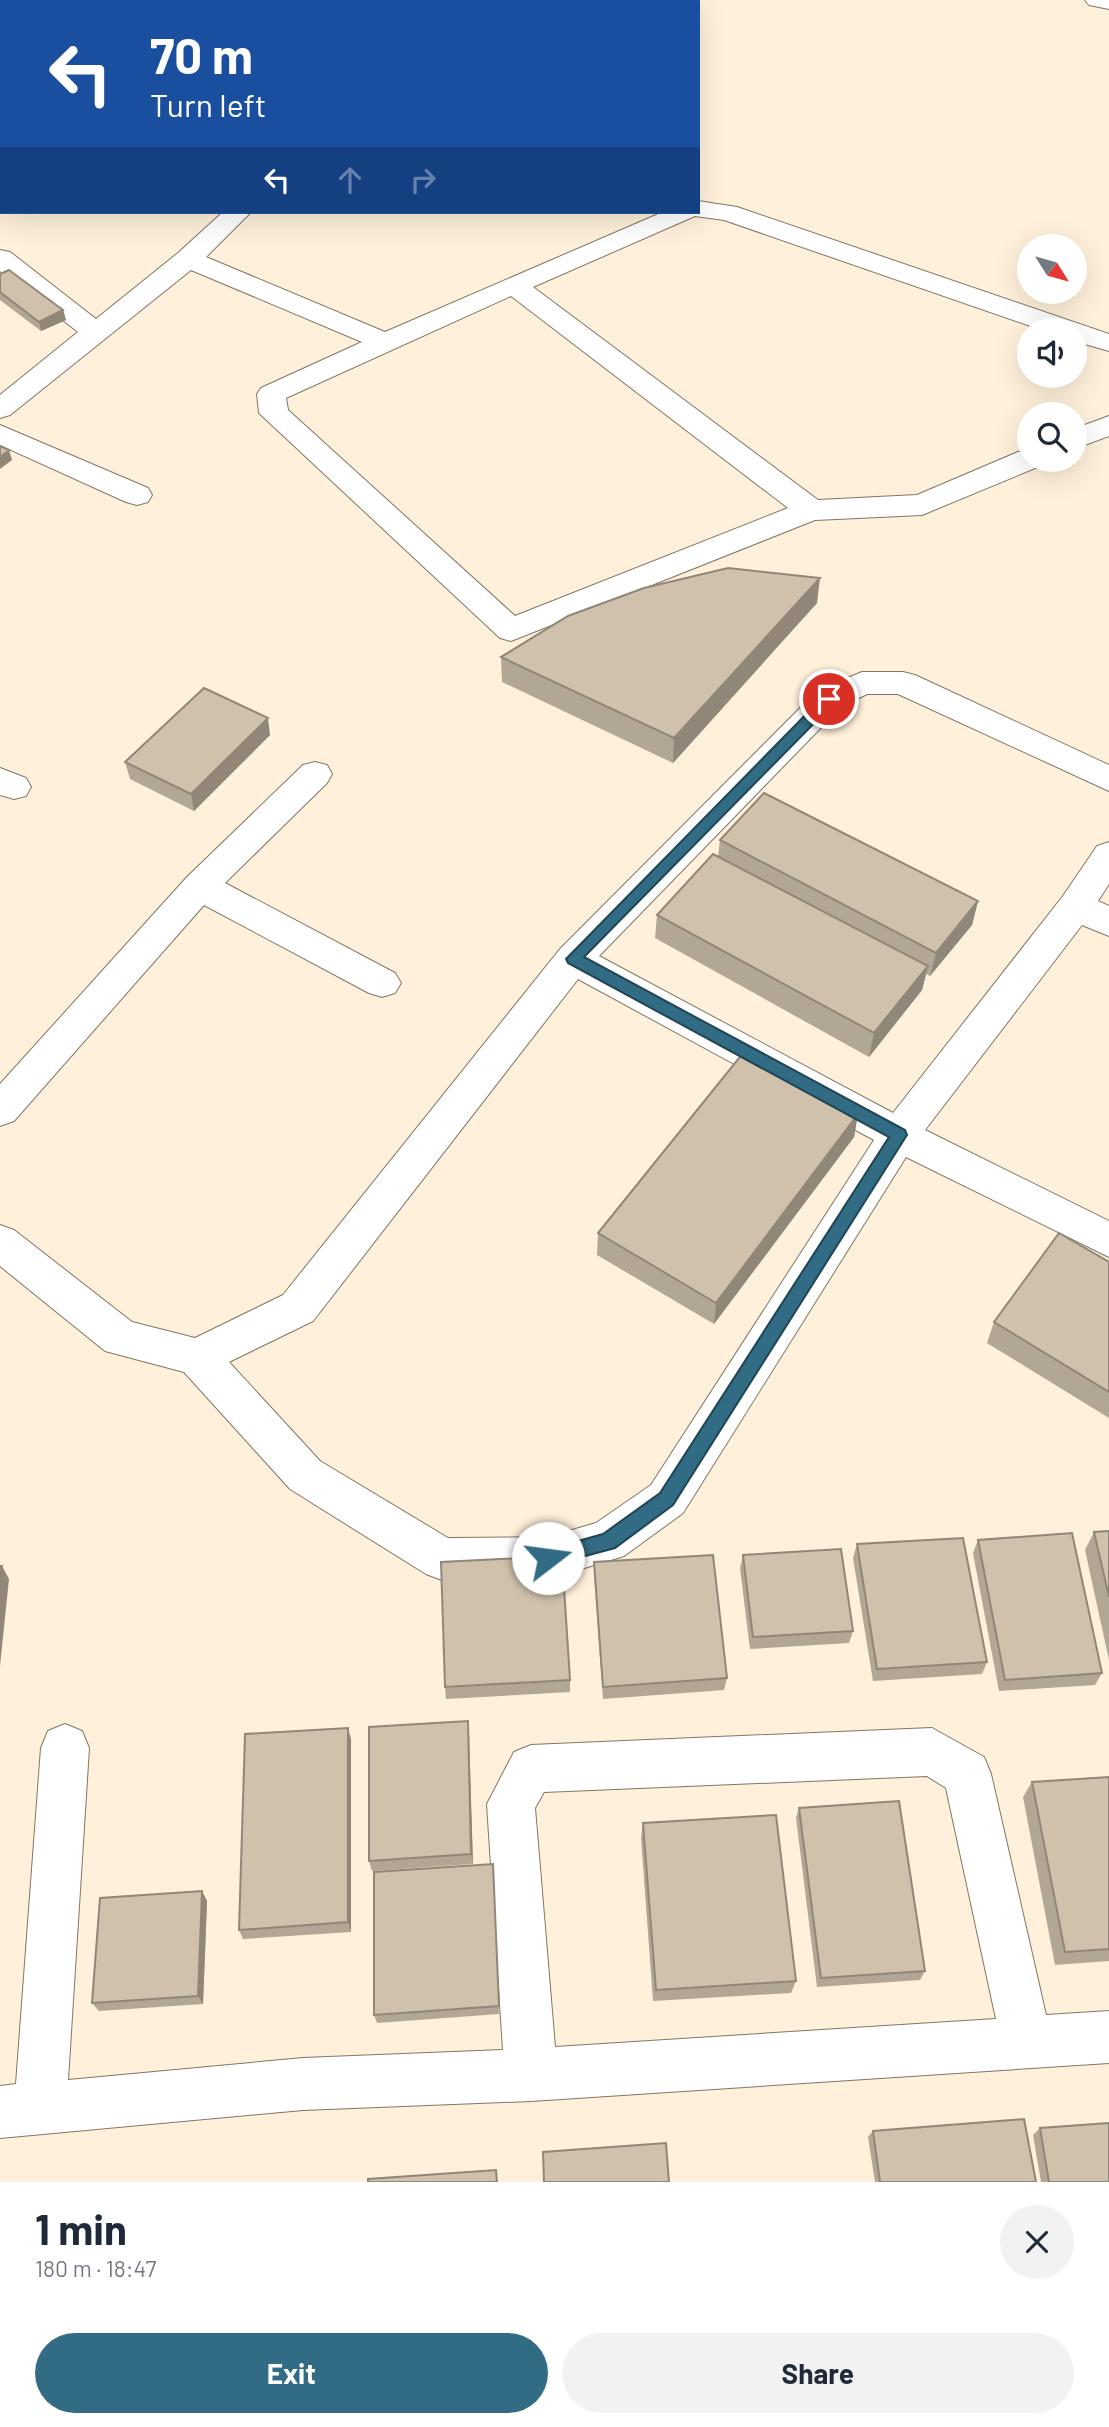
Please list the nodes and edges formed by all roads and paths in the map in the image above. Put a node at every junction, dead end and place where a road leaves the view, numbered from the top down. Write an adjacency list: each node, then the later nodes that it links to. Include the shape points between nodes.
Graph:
1 (1097, 0): 2 (street)
2 (1109, 2)
3 (700, 209): 9 (street, via 728,214)
4 (236, 214): 7 (street)
5 (680, 214): 8 (street)
6 (0, 258): 10 (street)
7 (188, 259): 10 (street); 12 (street)
8 (513, 285): 12 (street); 20 (street)
9 (1036, 318)
10 (94, 331): 14 (street)
11 (1087, 335): 13 (street)
12 (384, 342): 20 (street, via 271,394 274,413 511,630)
13 (1109, 343)
14 (0, 409)
15 (1109, 425): 17 (street)
16 (0, 434): 19 (street)
17 (1087, 434)
18 (1017, 464): 20 (street, via 922,505)
19 (137, 495)
20 (811, 510)
21 (315, 774): 24 (street)
22 (1109, 779): 26 (street, via 903,683 862,683 829,699)
23 (1109, 855): 25 (street)
24 (200, 886): 27 (street); 28 (street)
25 (1093, 914): 29 (street)
26 (573, 959): 29 (street); 32 (street, via 298,1308)
27 (382, 983)
28 (0, 1110)
29 (899, 1135): 30 (street); 32 (street, via 667,1499 608,1541 548,1558 442,1559 305,1475)
30 (1109, 1240)
31 (0, 1242): 32 (street, via 120,1338)
32 (197, 1357)
33 (65, 1748): 37 (street)
34 (1109, 2037): 35 (street)
35 (1026, 2040): 36 (street); 36 (street, via 967,1774 932,1752 531,1769 511,1804)
36 (531, 2075): 37 (street, via 303,2084)
37 (20, 2110)

